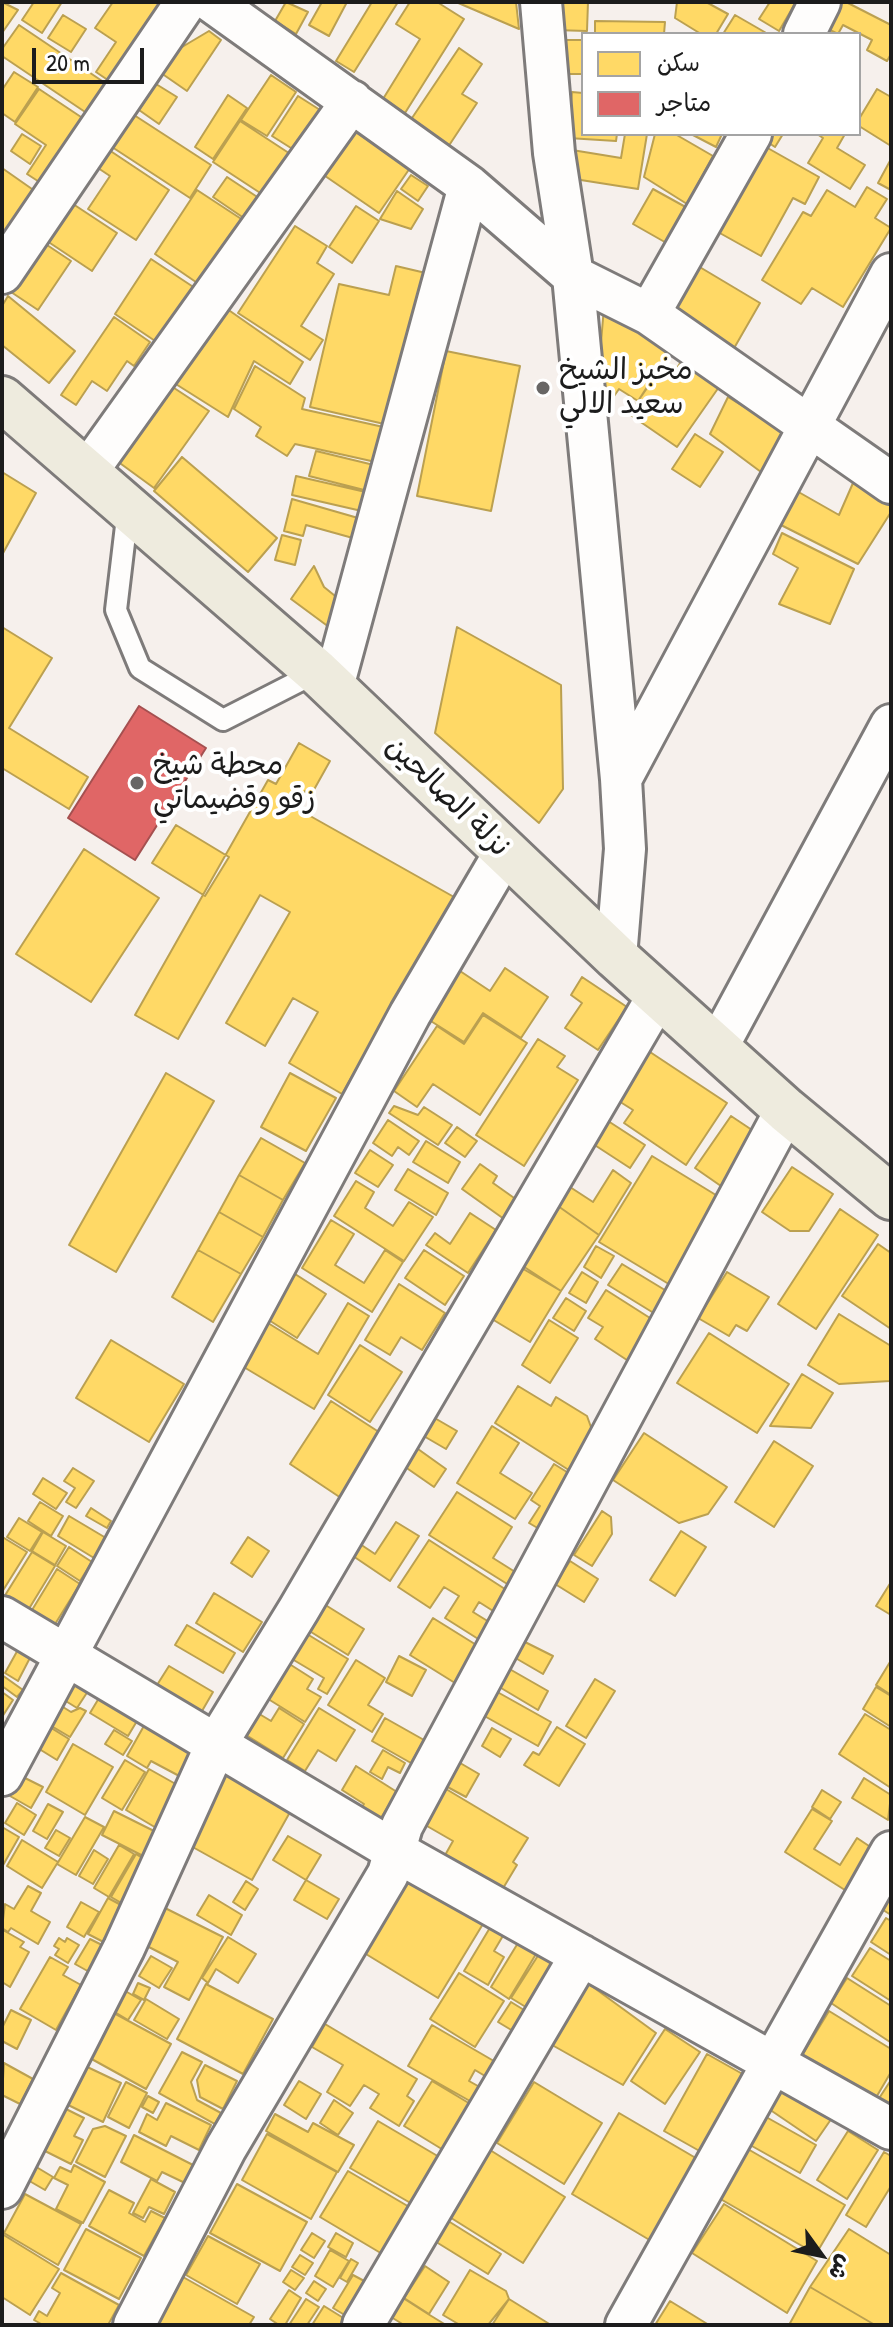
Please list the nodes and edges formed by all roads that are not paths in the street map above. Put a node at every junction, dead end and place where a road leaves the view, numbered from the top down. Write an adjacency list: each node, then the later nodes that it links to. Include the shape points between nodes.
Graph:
1 (186, 2): 9 (street)
2 (212, 2): 6 (street)
3 (541, 2): 11 (street, via 554,153)
4 (820, 2): 5 (street)
5 (805, 32)
6 (352, 101): 8 (street); 15 (street)
7 (750, 136): 12 (street)
8 (469, 186): 11 (street); 18 (street)
9 (2, 273)
10 (891, 274): 14 (street)
11 (573, 276): 12 (street); 20 (street)
12 (649, 314): 14 (street)
13 (2, 399): 15 (main road, نزلة الصالحين)
14 (809, 426): 16 (street); 20 (street)
15 (87, 472): 17 (main road, نزلة الصالحين)
16 (891, 483)
17 (128, 509): 18 (main road, نزلة الصالحين); 18 (lane, via 116,610 140,668 223,720)
18 (325, 680): 21 (main road, نزلة الصالحين)
19 (891, 725): 24 (street)
20 (621, 779): 22 (street, via 625,849)
21 (505, 852): 22 (main road, نزلة الصالحين); 28 (street, via 403,1028)
22 (616, 957): 23 (main road, نزلة الصالحين)
23 (659, 994): 24 (main road, نزلة الصالحين); 29 (street)
24 (717, 1048): 25 (main road, نزلة الصالحين)
25 (786, 1110): 26 (main road, نزلة الصالحين); 31 (street, via 402,1826)
26 (891, 1197)
27 (2, 1617): 28 (street)
28 (64, 1655): 29 (street); 30 (street)
29 (217, 1743): 31 (street); 36 (street, via 124,1948)
30 (2, 1775)
31 (395, 1851): 33 (street); 37 (street, via 388,1874 226,2148)
32 (891, 1852): 34 (street)
33 (581, 1955): 34 (street); 38 (street)
34 (773, 2062): 35 (street); 39 (street)
35 (891, 2129)
36 (2, 2188)
37 (134, 2325)
38 (363, 2325)
39 (626, 2325)

